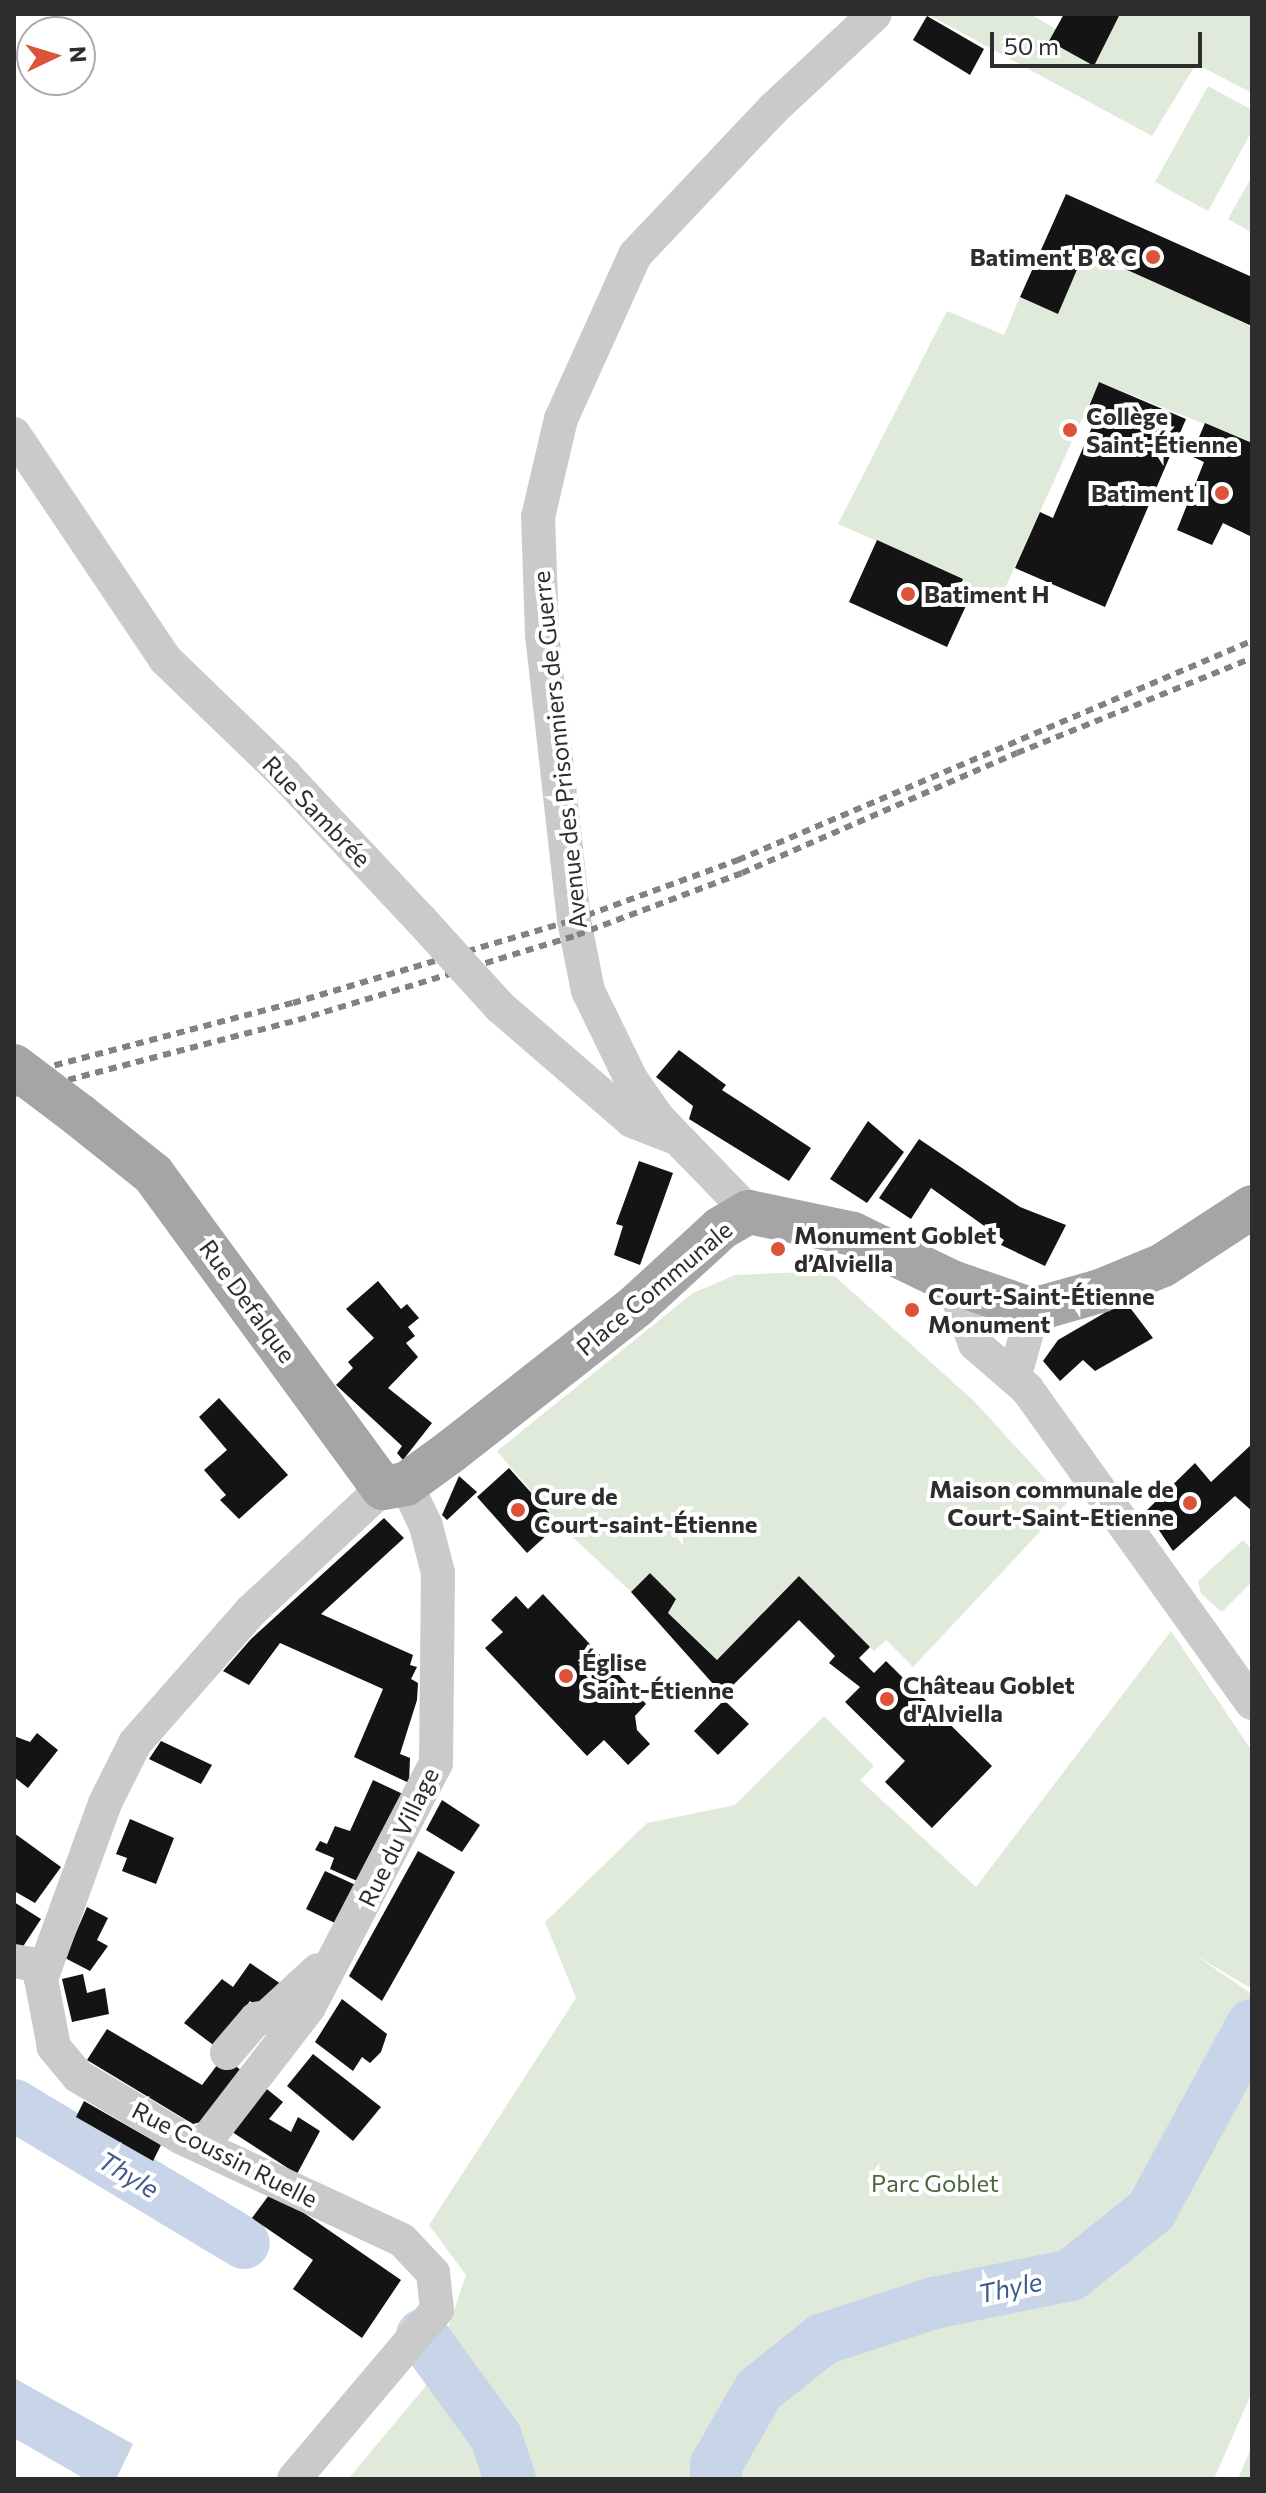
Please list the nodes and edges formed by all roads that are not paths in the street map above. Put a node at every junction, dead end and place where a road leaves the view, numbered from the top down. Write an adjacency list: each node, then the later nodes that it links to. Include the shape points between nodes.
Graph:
1 (875, 14): 4 (street, Avenue des Prisonniers de Guerre, via 773,109 635,255 561,419 538,517 542,635 585,978 631,1079)
2 (14, 434): 4 (street, Rue Sambrée, bridge, via 165,659 286,776 500,1007 632,1121)
3 (14, 1066): 10 (main road, Rue Defalque, bridge, via 153,1174)
4 (673, 1137): 6 (street, Avenue des Prisonniers de Guerre)
5 (1252, 1207): 8 (main road, via 1163,1265 1121,1284)
6 (749, 1212): 7 (main road, Place Communale, via 853,1234); 10 (main road, Place Communale, via 721,1228 636,1306)
7 (952, 1282): 8 (main road, Place Communale); 9 (street, via 975,1344)
8 (1033, 1310): 9 (street)
9 (1015, 1375): 11 (street)
10 (395, 1486): 12 (street, Rue du Village, via 426,1526 438,1573 440,1739 421,1798); 13 (street, Rue Coussin Ruelle, via 251,1611 135,1743)
11 (1252, 1703)
12 (338, 1955): 14 (street, via 267,2017 256,2019); 15 (street, Rue du Village, via 293,2029)
13 (29, 1964): 15 (street, Rue Coussin Ruelle, via 61,2060 78,2076)
14 (227, 2053)
15 (202, 2146): 16 (street, Rue Coussin Ruelle, via 402,2240 433,2273 437,2310)
16 (294, 2479)

